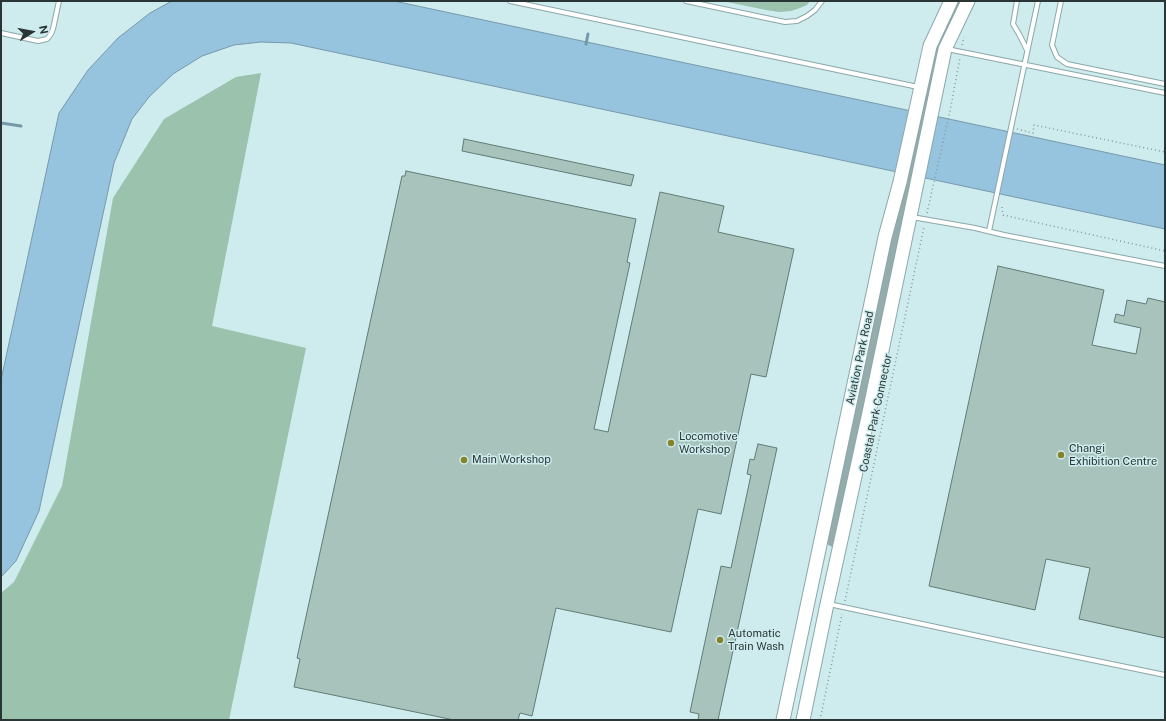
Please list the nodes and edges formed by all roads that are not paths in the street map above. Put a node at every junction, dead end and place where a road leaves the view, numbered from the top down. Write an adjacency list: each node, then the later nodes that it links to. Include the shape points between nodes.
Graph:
1 (59, 1): 10 (lane, via 53,29 47,39 38,41)
2 (510, 1): 15 (lane)
3 (686, 1): 4 (lane, via 785,22 797,21 807,16)
4 (822, 1)
5 (951, 1): 15 (main road, Aviation Park Road, via 930,46)
6 (968, 1): 11 (main road, Aviation Park Road)
7 (1017, 1): 12 (lane, via 1013,24)
8 (1038, 1): 12 (lane)
9 (1062, 1): 14 (lane, via 1052,44 1057,57 1067,64)
10 (1, 33)
11 (945, 49): 13 (lane); 17 (main road, Aviation Park Road)
12 (1027, 50): 13 (lane)
13 (1024, 66): 16 (lane); 18 (lane)
14 (1165, 84)
15 (921, 88): 22 (main road, Aviation Park Road, via 885,237)
16 (1165, 93)
17 (910, 216): 18 (lane); 20 (main road, Aviation Park Road)
18 (989, 231): 19 (lane)
19 (1165, 266)
20 (827, 604): 21 (lane); 23 (main road, Aviation Park Road)
21 (1165, 675)
22 (783, 720)
23 (803, 720)

